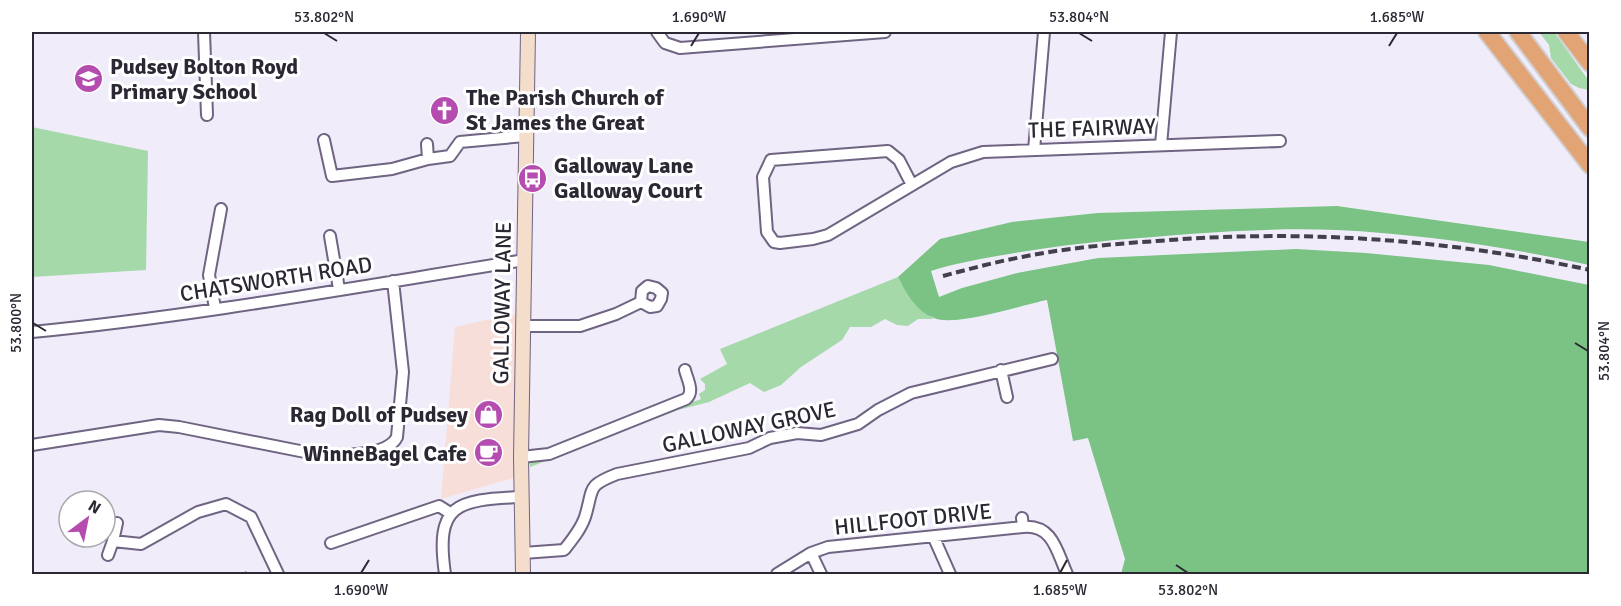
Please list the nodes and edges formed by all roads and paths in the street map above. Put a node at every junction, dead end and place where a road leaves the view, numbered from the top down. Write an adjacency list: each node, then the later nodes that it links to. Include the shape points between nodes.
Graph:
1 (204, 32): 14 (street)
2 (528, 32): 16 (main road, GALLOWAY LANE)
3 (657, 32): 10 (street, via 665,43 680,48)
4 (885, 32): 10 (street)
5 (1044, 32): 21 (street)
6 (1171, 32): 20 (street)
7 (1487, 32): 12 (highway)
8 (1518, 32): 13 (highway)
9 (1566, 32): 11 (highway)
10 (784, 35)
11 (1590, 63)
12 (1534, 92): 13 (highway, via 1551,104); 23 (highway)
13 (1582, 108): 15 (highway)
14 (207, 115)
15 (1590, 128)
16 (525, 136): 22 (street, via 460,142 450,156); 27 (main road, GALLOWAY LANE)
17 (324, 140): 22 (street, via 332,177 392,169)
18 (1280, 141): 20 (street, THE FAIRWAY)
19 (427, 144): 22 (street)
20 (1161, 145): 21 (street, THE FAIRWAY)
21 (1034, 150): 24 (street, THE FAIRWAY, via 982,152 951,162)
22 (428, 159)
23 (1590, 165)
24 (912, 185): 24 (street, THE FAIRWAY, via 828,235 780,243 774,242 767,232 764,177 771,160 888,151 899,160)
25 (221, 209): 31 (street, via 209,275)
26 (330, 236): 29 (street)
27 (525, 260): 28 (street, CHATSWORTH ROAD); 32 (main road, GALLOWAY LANE)
28 (393, 281): 29 (street, CHATSWORTH ROAD); 38 (street, via 403,372 397,437 388,446 341,456 159,425)
29 (339, 289): 31 (street, CHATSWORTH ROAD)
30 (641, 302): 32 (street, via 580,326)
31 (215, 308): 33 (street, CHATSWORTH ROAD)
32 (523, 326): 39 (main road, GALLOWAY LANE)
33 (32, 332)
34 (1052, 359): 36 (street, GALLOWAY GROVE)
35 (685, 370): 39 (street, via 691,391 686,399 549,454)
36 (1001, 370): 37 (street); 46 (street, GALLOWAY GROVE, via 910,393 858,424 821,435 770,438 749,448 598,481 590,493 585,519 564,550)
37 (1007, 397)
38 (32, 445)
39 (520, 457): 40 (main road, GALLOWAY LANE)
40 (520, 497): 41 (street, via 488,499 463,505); 46 (main road, GALLOWAY LANE)
41 (450, 513): 44 (street, via 439,506); 50 (street, via 442,529)
42 (934, 538): 47 (street, HILLFOOT DRIVE, via 828,547); 54 (street); 55 (street, HILLFOOT DRIVE, via 1023,523 1039,527 1051,538)
43 (117, 541): 49 (street, via 141,544 198,512 226,504 251,517)
44 (331, 543)
45 (110, 549): 48 (street)
46 (523, 553): 51 (main road, GALLOWAY LANE)
47 (811, 553): 52 (street, HILLFOOT DRIVE); 53 (street)
48 (108, 555)
49 (278, 574)
50 (445, 574)
51 (523, 574)
52 (777, 574)
53 (821, 574)
54 (950, 574)
55 (1067, 574)

